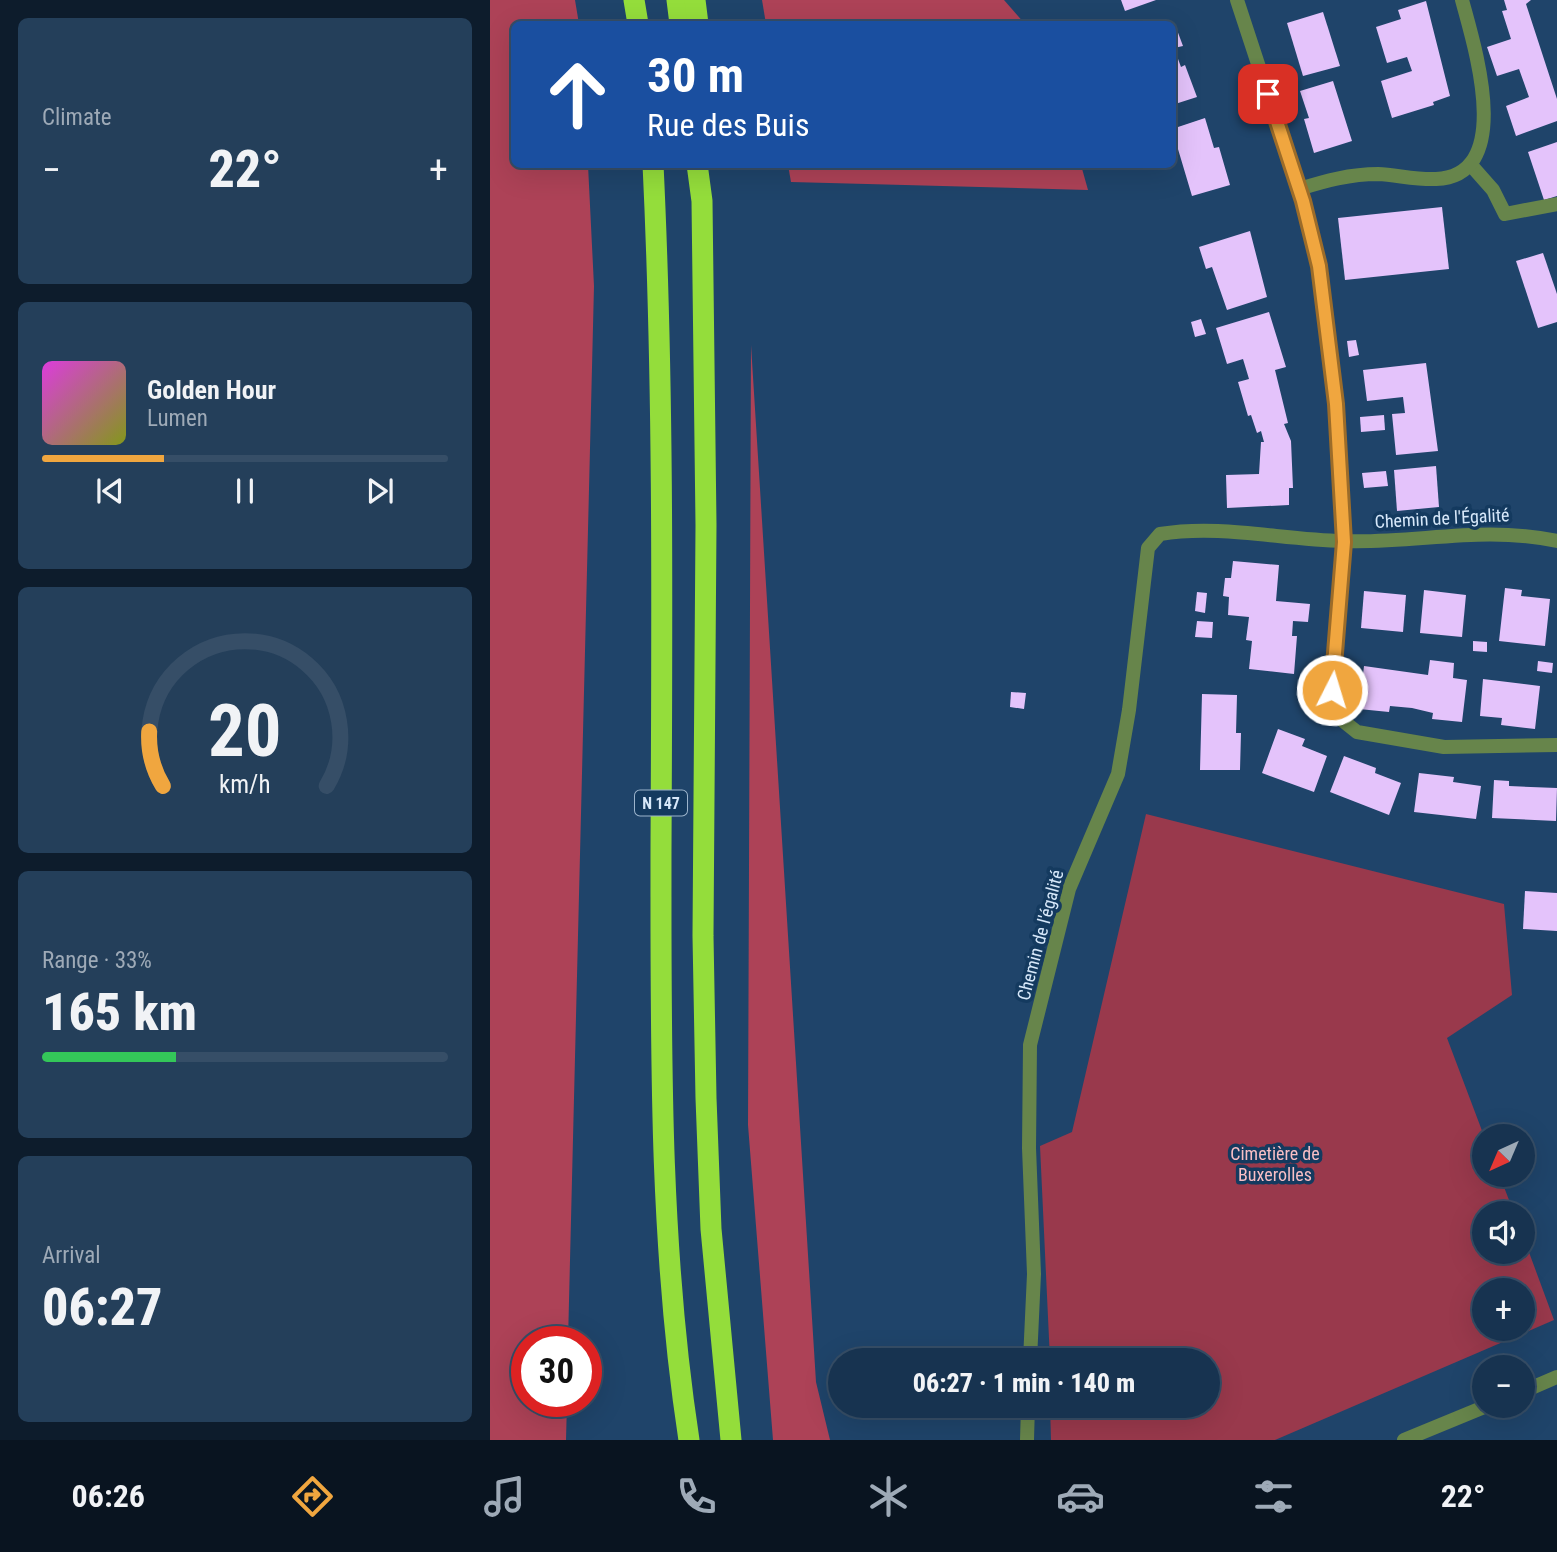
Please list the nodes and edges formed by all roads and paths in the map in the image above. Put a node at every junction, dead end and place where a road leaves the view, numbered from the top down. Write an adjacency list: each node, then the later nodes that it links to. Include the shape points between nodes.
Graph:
1 (634, 0): 6 (highway)
2 (677, 0): 7 (highway)
3 (695, 0): 8 (highway)
4 (1237, 0): 13 (street)
5 (1462, 0): 9 (street, via 1483,79 1482,142)
6 (638, 21)
7 (680, 21)
8 (698, 21)
9 (1470, 164): 13 (street, via 1458,175 1437,179 1376,174 1335,178); 15 (street, via 1493,190 1505,215)
10 (653, 168): 25 (highway, N 147, via 664,520 662,1102 667,1233)
11 (698, 168): 14 (highway, N 147)
12 (706, 168): 14 (highway)
13 (1299, 189): 18 (street, via 1319,266 1335,391)
14 (702, 201): 26 (highway, N 147, via 706,1098 711,1230)
15 (1557, 204)
16 (1160, 534): 18 (street, Chemin de l'Égalité, via 1191,529); 20 (street, Chemin de l'égalité, via 1148,548 1143,572 1118,774 1069,890 1030,1045 1034,1274)
17 (1557, 541): 18 (street, Chemin de l'Égalité, via 1488,533)
18 (1344, 542): 19 (street, via 1332,690 1337,716 1357,732 1444,747)
19 (1557, 745)
20 (1031, 1348)
21 (1557, 1377): 22 (street)
22 (1535, 1386)
23 (1472, 1412): 28 (street)
24 (1028, 1418): 27 (street)
25 (689, 1440)
26 (731, 1440)
27 (1027, 1440)
28 (1404, 1440)

